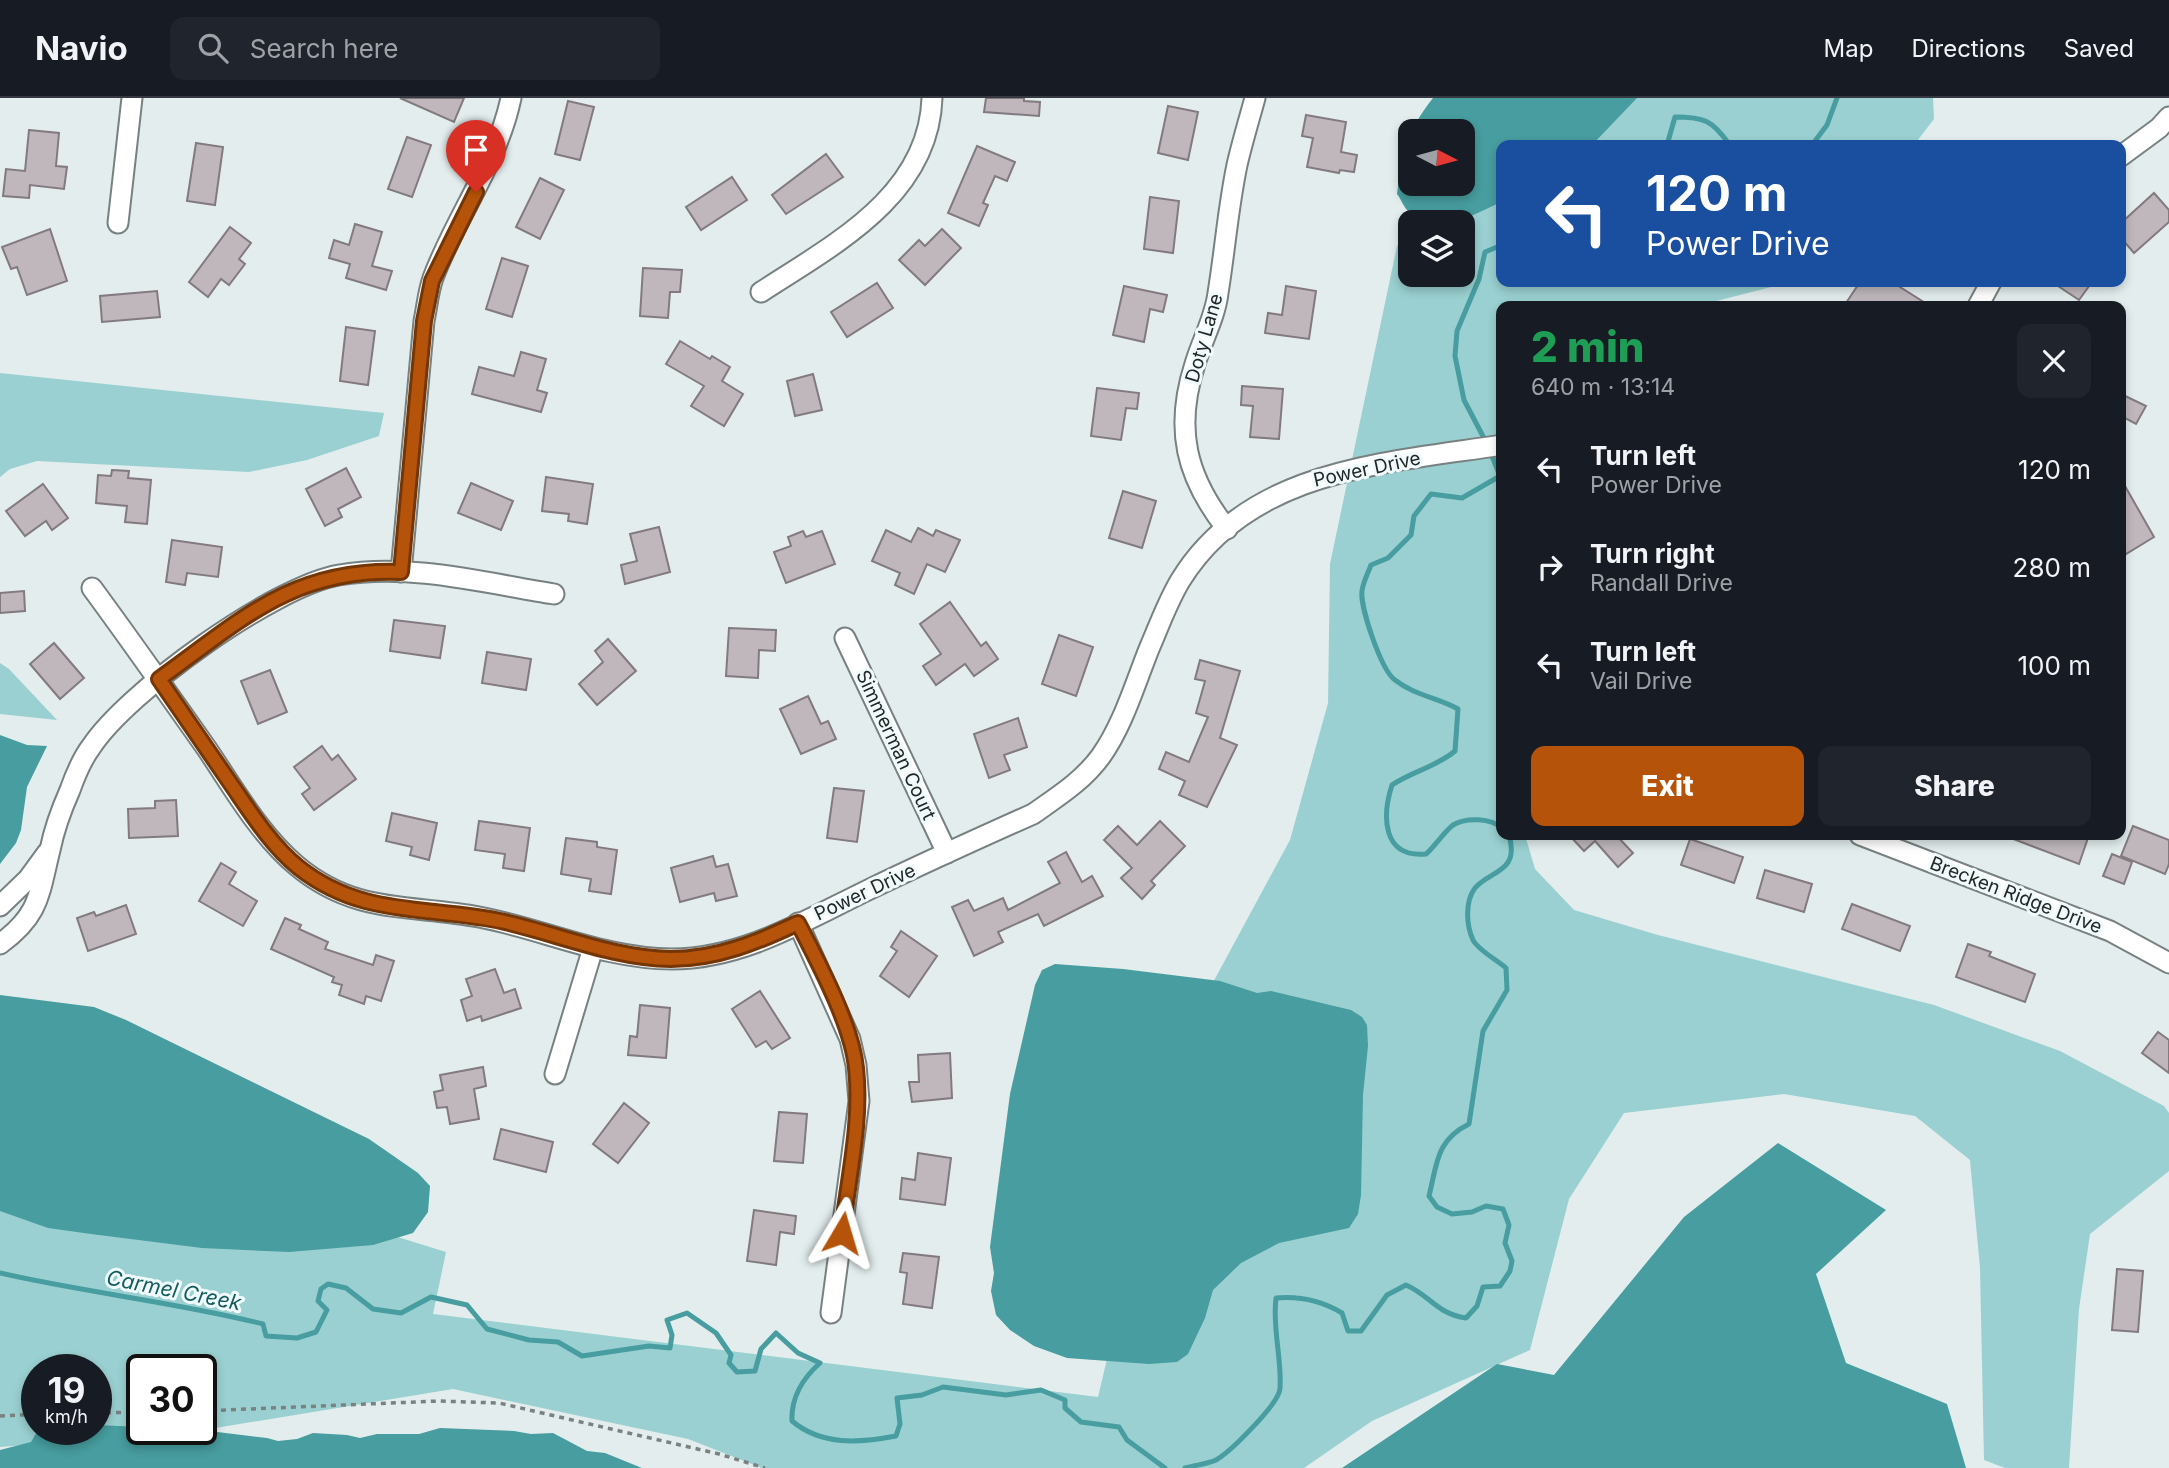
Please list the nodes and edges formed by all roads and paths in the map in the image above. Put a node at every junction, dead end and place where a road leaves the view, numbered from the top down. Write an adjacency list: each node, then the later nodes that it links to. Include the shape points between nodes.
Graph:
1 (132, 98): 7 (street)
2 (511, 98): 11 (street, via 504,130 432,281 424,321)
3 (932, 98): 8 (street, via 924,140 909,173 883,207)
4 (1255, 98): 10 (street, Doty Lane, via 1237,166 1218,295 1185,406 1192,474 1206,503)
5 (2169, 117): 6 (street)
6 (2126, 152)
7 (118, 223)
8 (761, 292)
9 (1496, 446): 10 (street, Power Drive, via 1311,480 1281,492)
10 (1227, 529): 18 (street, Power Drive, via 1204,549 1181,581 1101,756 1071,788 1032,814)
11 (401, 572): 13 (street); 15 (street, via 338,575 285,593)
12 (92, 588): 15 (street, Power Drive)
13 (554, 594)
14 (845, 638): 18 (street, Simmerman Court)
15 (159, 679): 17 (street, via 91,747 69,790); 22 (street, Power Drive, via 283,854 330,888 385,907 484,918)
16 (1883, 840): 23 (street, Brecken Ridge Drive, via 2110,931)
17 (50, 849): 19 (street); 21 (street, via 44,885 32,912 19,930)
18 (947, 853): 20 (street, Power Drive)
19 (0, 906)
20 (798, 923): 22 (street, Power Drive, via 756,943 700,957 660,958); 25 (street, via 850,1039 856,1065 859,1101)
21 (0, 944)
22 (593, 948): 24 (street)
23 (2169, 962)
24 (555, 1074)
25 (831, 1313)
26 (217, 1409): 29 (path, via 499,1403)
27 (21, 1415): 28 (path)
28 (0, 1416)
29 (765, 1468)

